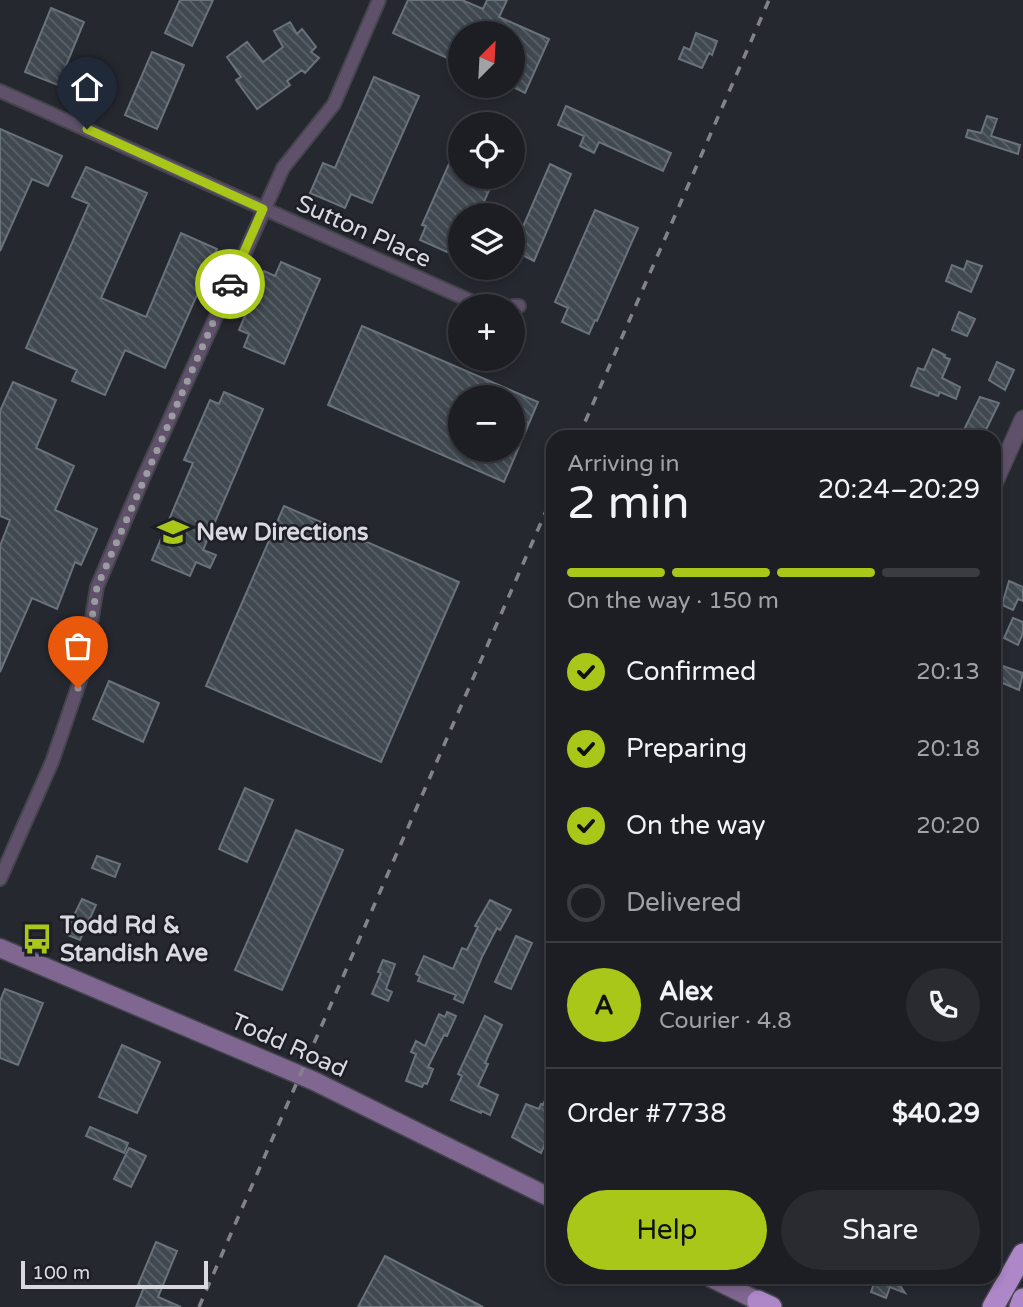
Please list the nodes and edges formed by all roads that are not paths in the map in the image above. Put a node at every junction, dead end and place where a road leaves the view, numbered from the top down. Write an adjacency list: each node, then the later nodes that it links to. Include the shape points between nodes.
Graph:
1 (379, 0): 3 (street, via 334,104 283,168)
2 (0, 91): 3 (street, Sutton Place)
3 (263, 209): 4 (street, Sutton Place); 7 (street, via 97,587 83,673 52,762)
4 (455, 294)
5 (1023, 419): 6 (street)
6 (1001, 468)
7 (0, 879)
8 (0, 948): 9 (main road, Todd Road, via 314,1081)
9 (546, 1196)
10 (1023, 1254): 14 (highway)
11 (723, 1284): 13 (main road)
12 (1023, 1300): 15 (highway)
13 (761, 1305)
14 (993, 1307)
15 (1020, 1307)

